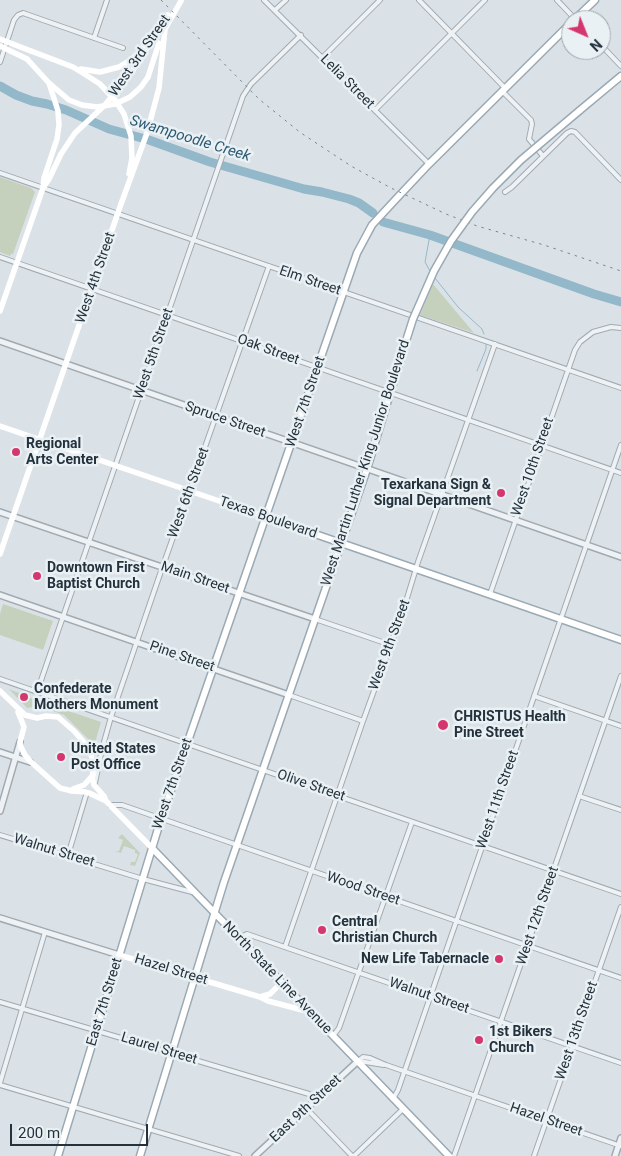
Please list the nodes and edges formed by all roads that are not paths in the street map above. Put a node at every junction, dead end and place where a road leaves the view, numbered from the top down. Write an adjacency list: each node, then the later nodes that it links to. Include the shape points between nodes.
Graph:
1 (108, 0): 19 (street)
2 (264, 0): 10 (street, Lelia Street)
3 (286, 0): 10 (street)
4 (380, 0): 24 (street)
5 (419, 0): 16 (street)
6 (485, 0): 16 (street)
7 (557, 0): 11 (street)
8 (595, 0): 12 (main road, West 7th Street)
9 (182, 1): 13 (main road, West 4th Street); 14 (main road, West 4th Street)
10 (275, 10): 18 (street, Lelia Street)
11 (566, 10)
12 (584, 10)
13 (172, 11): 15 (main road, West 3rd Street)
14 (165, 29): 29 (main road, bridge, via 148,78 130,97 116,104 82,105 69,100); 38 (main road, West 4th Street, via 159,88)
15 (158, 30): 27 (main road, via 136,56 119,67 100,72); 31 (main road, West 3rd Street, via 136,66)
16 (451, 33): 30 (street); 32 (street)
17 (561, 33): 30 (main road, West 7th Street)
18 (301, 36): 24 (street, Lelia Street); 41 (street, West 5th Street, via 243,96)
19 (94, 38): 22 (street); 25 (street, via 26,13 18,15 13,23)
20 (0, 39): 27 (main road, bridge)
21 (0, 46): 29 (main road, bridge, via 27,59)
22 (123, 48)
23 (611, 56): 26 (street)
24 (323, 57): 32 (street, Lelia Street)
25 (1, 60)
26 (621, 66)
27 (73, 68): 31 (main road, via 97,82)
28 (621, 76): 58 (main road, West Martin Luther King Junior Boulevard, bridge, via 521,160 472,212 451,241 416,311)
29 (49, 83): 37 (main road, via 59,129)
30 (504, 89): 33 (street, via 531,120 530,139); 34 (main road, West 7th Street)
31 (112, 96): 37 (main road, West 3rd Street, via 64,148); 38 (main road, via 127,121 132,148)
32 (375, 110): 34 (street, Lelia Street)
33 (543, 156): 36 (street, via 573,131); 39 (street)
34 (429, 164): 46 (main road, West 7th Street, via 368,232)
35 (0, 173): 37 (street, Elm Street)
36 (621, 180)
37 (42, 188): 40 (street, Elm Street); 43 (main road, West 3rd Street)
38 (127, 188): 40 (main road, West 4th Street)
39 (505, 192)
40 (118, 214): 41 (street, Elm Street); 45 (main road, West 4th Street)
41 (193, 240): 44 (street, Elm Street); 48 (street, West 5th Street)
42 (0, 257): 43 (street, Oak Street)
43 (17, 263): 45 (street, Oak Street); 47 (main road, West 3rd Street)
44 (269, 266): 46 (street, Elm Street); 51 (street, West 6th Street)
45 (92, 289): 48 (street, Oak Street); 53 (main road, West 4th Street)
46 (344, 292): 52 (street, Elm Street); 54 (main road, West 7th Street)
47 (0, 310)
48 (168, 315): 51 (street, Oak Street); 57 (street, West 5th Street)
49 (621, 328): 55 (street, West 10th Street, via 602,328 580,342)
50 (0, 341): 53 (street, Spruce Street)
51 (242, 341): 54 (street, Oak Street); 59 (street, West 6th Street)
52 (495, 344): 55 (street, Elm Street); 60 (street, West 9th Street)
53 (66, 365): 57 (street, Spruce Street); 62 (main road, West 4th Street)
54 (317, 368): 58 (street, Oak Street); 63 (main road, West 7th Street)
55 (567, 370): 56 (street, Elm Street); 64 (street, West 10th Street)
56 (621, 388)
57 (141, 390): 59 (street, Spruce Street); 66 (street, West 5th Street)
58 (391, 394): 60 (street, Oak Street); 67 (main road, West Martin Luther King Junior Boulevard)
59 (216, 417): 63 (street, Spruce Street); 70 (street, West 6th Street)
60 (468, 420): 64 (street, Oak Street); 71 (street, West 9th Street)
61 (0, 426): 62 (main road, Texas Boulevard)
62 (40, 440): 66 (main road, Texas Boulevard); 73 (main road, West 4th Street)
63 (291, 443): 67 (street, Spruce Street); 74 (main road, West 7th Street)
64 (541, 445): 68 (street, Oak Street); 75 (street, West 10th Street)
65 (621, 445): 68 (street, West 11th Street)
66 (115, 466): 70 (main road, Texas Boulevard); 76 (street, West 5th Street)
67 (367, 469): 71 (street, Spruce Street); 77 (main road, West Martin Luther King Junior Boulevard)
68 (613, 470): 69 (street, Oak Street); 78 (street, West 11th Street)
69 (621, 473)
70 (190, 491): 74 (main road, Texas Boulevard); 81 (street, West 6th Street)
71 (442, 495): 75 (street, Spruce Street); 82 (street, West 9th Street)
72 (0, 512): 73 (street, Main Street)
73 (13, 516): 76 (street, Main Street); 79 (main road, West 4th Street)
74 (266, 517): 77 (main road, Texas Boulevard); 83 (main road, West 7th Street)
75 (515, 520): 78 (street, Spruce Street); 84 (street, West 10th Street)
76 (89, 541): 81 (street, Main Street); 86 (street, West 5th Street)
77 (341, 544): 82 (main road, Texas Boulevard); 87 (main road, West Martin Luther King Junior Boulevard)
78 (586, 545): 80 (street, Spruce Street); 88 (street, West 11th Street)
79 (0, 554)
80 (621, 557)
81 (163, 567): 83 (street, Main Street); 90 (street, West 6th Street)
82 (416, 569): 84 (main road, Texas Boulevard); 91 (street, West 9th Street)
83 (239, 593): 87 (street, Main Street); 92 (main road, West 7th Street)
84 (490, 594): 88 (main road, Texas Boulevard)
85 (0, 595): 86 (street, Pine Street)
86 (63, 616): 90 (street, Pine Street); 96 (street, West 5th Street)
87 (315, 619): 91 (street, Main Street); 97 (main road, West Martin Luther King Junior Boulevard)
88 (561, 620): 89 (main road, Texas Boulevard); 98 (street, West 11th Street)
89 (621, 640)
90 (137, 642): 92 (street, Pine Street); 100 (street, West 6th Street)
91 (390, 645): 103 (street, West 9th Street)
92 (213, 668): 97 (street, Pine Street); 107 (main road, West 7th Street)
93 (621, 676): 102 (street, West 12th Street)
94 (0, 679): 96 (street, Olive Street)
95 (0, 691): 99 (main road)
96 (37, 692): 100 (street, Olive Street)
97 (289, 695): 103 (street, Pine Street); 113 (main road, West Martin Luther King Junior Boulevard)
98 (534, 696): 102 (street); 127 (street, West 11th Street)
99 (10, 702): 101 (main road, via 26,715); 105 (main road, via 21,716)
100 (111, 717): 107 (street, Olive Street); 108 (street, West 6th Street)
101 (37, 718): 105 (main road); 109 (main road, via 50,716 61,719)
102 (605, 720): 104 (street); 119 (street, West 12th Street)
103 (363, 721): 118 (street, West 9th Street)
104 (621, 726)
105 (24, 730): 106 (main road)
106 (20, 742): 111 (street); 112 (main road)
107 (187, 743): 113 (street, Olive Street); 123 (main road, West 7th Street)
108 (102, 749): 109 (street, via 96,752); 115 (street, West 6th Street)
109 (89, 750): 114 (main road, North State Line Avenue, via 94,764)
110 (0, 752): 111 (street)
111 (16, 757): 112 (street); 122 (street)
112 (31, 762): 116 (main road, via 58,787)
113 (263, 770): 118 (street, Olive Street); 126 (main road, West Martin Luther King Junior Boulevard)
114 (92, 775): 115 (main road, North State Line Avenue); 116 (main road, via 84,786)
115 (96, 787): 120 (main road, North State Line Avenue)
116 (66, 790): 117 (main road, North State Line Avenue)
117 (88, 792): 120 (main road, North State Line Avenue); 129 (street)
118 (337, 795): 124 (street, Olive Street); 130 (street, West 9th Street)
119 (579, 796): 121 (street); 131 (street, West 12th Street)
120 (108, 803): 123 (street, Wood Street); 128 (main road, North State Line Avenue)
121 (621, 810)
122 (0, 811)
123 (161, 819): 126 (street, Wood Street); 128 (main road, West 7th Street)
124 (412, 822): 127 (street, Olive Street); 135 (street)
125 (0, 835): 129 (street, Walnut Street)
126 (237, 845): 130 (street, Wood Street); 137 (main road, West Martin Luther King Junior Boulevard)
127 (482, 846): 131 (street, Olive Street); 139 (street, West 11th Street)
128 (152, 848): 132 (main road, East 7th Street); 133 (main road, North State Line Avenue)
129 (68, 855): 132 (street, Walnut Street)
130 (311, 870): 135 (street, Wood Street); 142 (street, West 9th Street)
131 (554, 870): 134 (street, Olive Street); 143 (street, West 12th Street)
132 (143, 879): 133 (street, Walnut Street); 144 (main road, East 7th Street)
133 (194, 892): 137 (main road, North State Line Avenue)
134 (621, 894)
135 (384, 896): 139 (street, Wood Street); 146 (street)
136 (621, 906): 145 (street, West 13th Street)
137 (214, 913): 141 (main road, North State Line Avenue); 147 (main road, West Martin Luther King Junior Boulevard)
138 (0, 918): 140 (street, Hazel Street)
139 (456, 920): 143 (street, Wood Street); 151 (street, West 11th Street)
140 (45, 932): 144 (street, Hazel Street); 153 (street)
141 (238, 938): 142 (street, Walnut Street, via 247,934); 149 (main road, North State Line Avenue)
142 (285, 946): 146 (street, Walnut Street)
143 (527, 946): 145 (street, Wood Street); 155 (street, West 12th Street)
144 (119, 955): 147 (main road, Hazel Street); 156 (main road, East 7th Street)
145 (599, 970): 148 (street, Wood Street); 158 (street, West 13th Street)
146 (358, 972): 151 (street, Walnut Street); 157 (street, via 339,1028)
147 (194, 977): 150 (main road, Hazel Street); 159 (main road, West Martin Luther King Junior Boulevard)
148 (621, 978)
149 (281, 983): 150 (main road, via 270,994); 154 (main road, North State Line Avenue)
150 (260, 997): 154 (main road, Hazel Street)
151 (430, 997): 155 (street, Walnut Street); 162 (street, West 11th Street)
152 (0, 1002): 153 (street, Laurel Street)
153 (22, 1008): 156 (street, Laurel Street); 163 (street)
154 (310, 1012): 157 (main road, North State Line Avenue)
155 (502, 1021): 158 (street, Walnut Street); 164 (street, West 12th Street)
156 (96, 1031): 159 (street, Laurel Street); 167 (main road, East 7th Street)
157 (333, 1036): 160 (main road, North State Line Avenue)
158 (573, 1046): 161 (street, Walnut Street); 170 (street, West 13th Street)
159 (171, 1053): 166 (street, Laurel Street, via 308,1094); 171 (main road, West Martin Luther King Junior Boulevard)
160 (358, 1061): 162 (street, Hazel Street, via 366,1057); 165 (main road, North State Line Avenue); 166 (street, East 9th Street)
161 (621, 1063)
162 (404, 1071): 164 (street, Hazel Street); 165 (street, West 11th Street)
163 (0, 1084): 167 (street)
164 (475, 1096): 170 (street, Hazel Street); 180 (street, West 12th Street)
165 (393, 1098): 169 (main road, North State Line Avenue)
166 (316, 1100): 168 (street, East 9th Street)
167 (73, 1106): 171 (street); 174 (main road, East 7th Street)
168 (307, 1109): 177 (street, East 9th Street); 178 (street)
169 (403, 1109): 178 (street); 179 (main road, North State Line Avenue)
170 (546, 1120): 173 (street, Hazel Street); 181 (street, West 13th Street)
171 (148, 1129): 175 (main road, West Martin Luther King Junior Boulevard); 176 (street)
172 (621, 1138): 173 (street)
173 (620, 1146): 182 (street)
174 (58, 1156)
175 (140, 1156)
176 (239, 1156)
177 (255, 1156)
178 (353, 1156)
179 (449, 1156)
180 (454, 1156)
181 (534, 1156)
182 (615, 1156)

